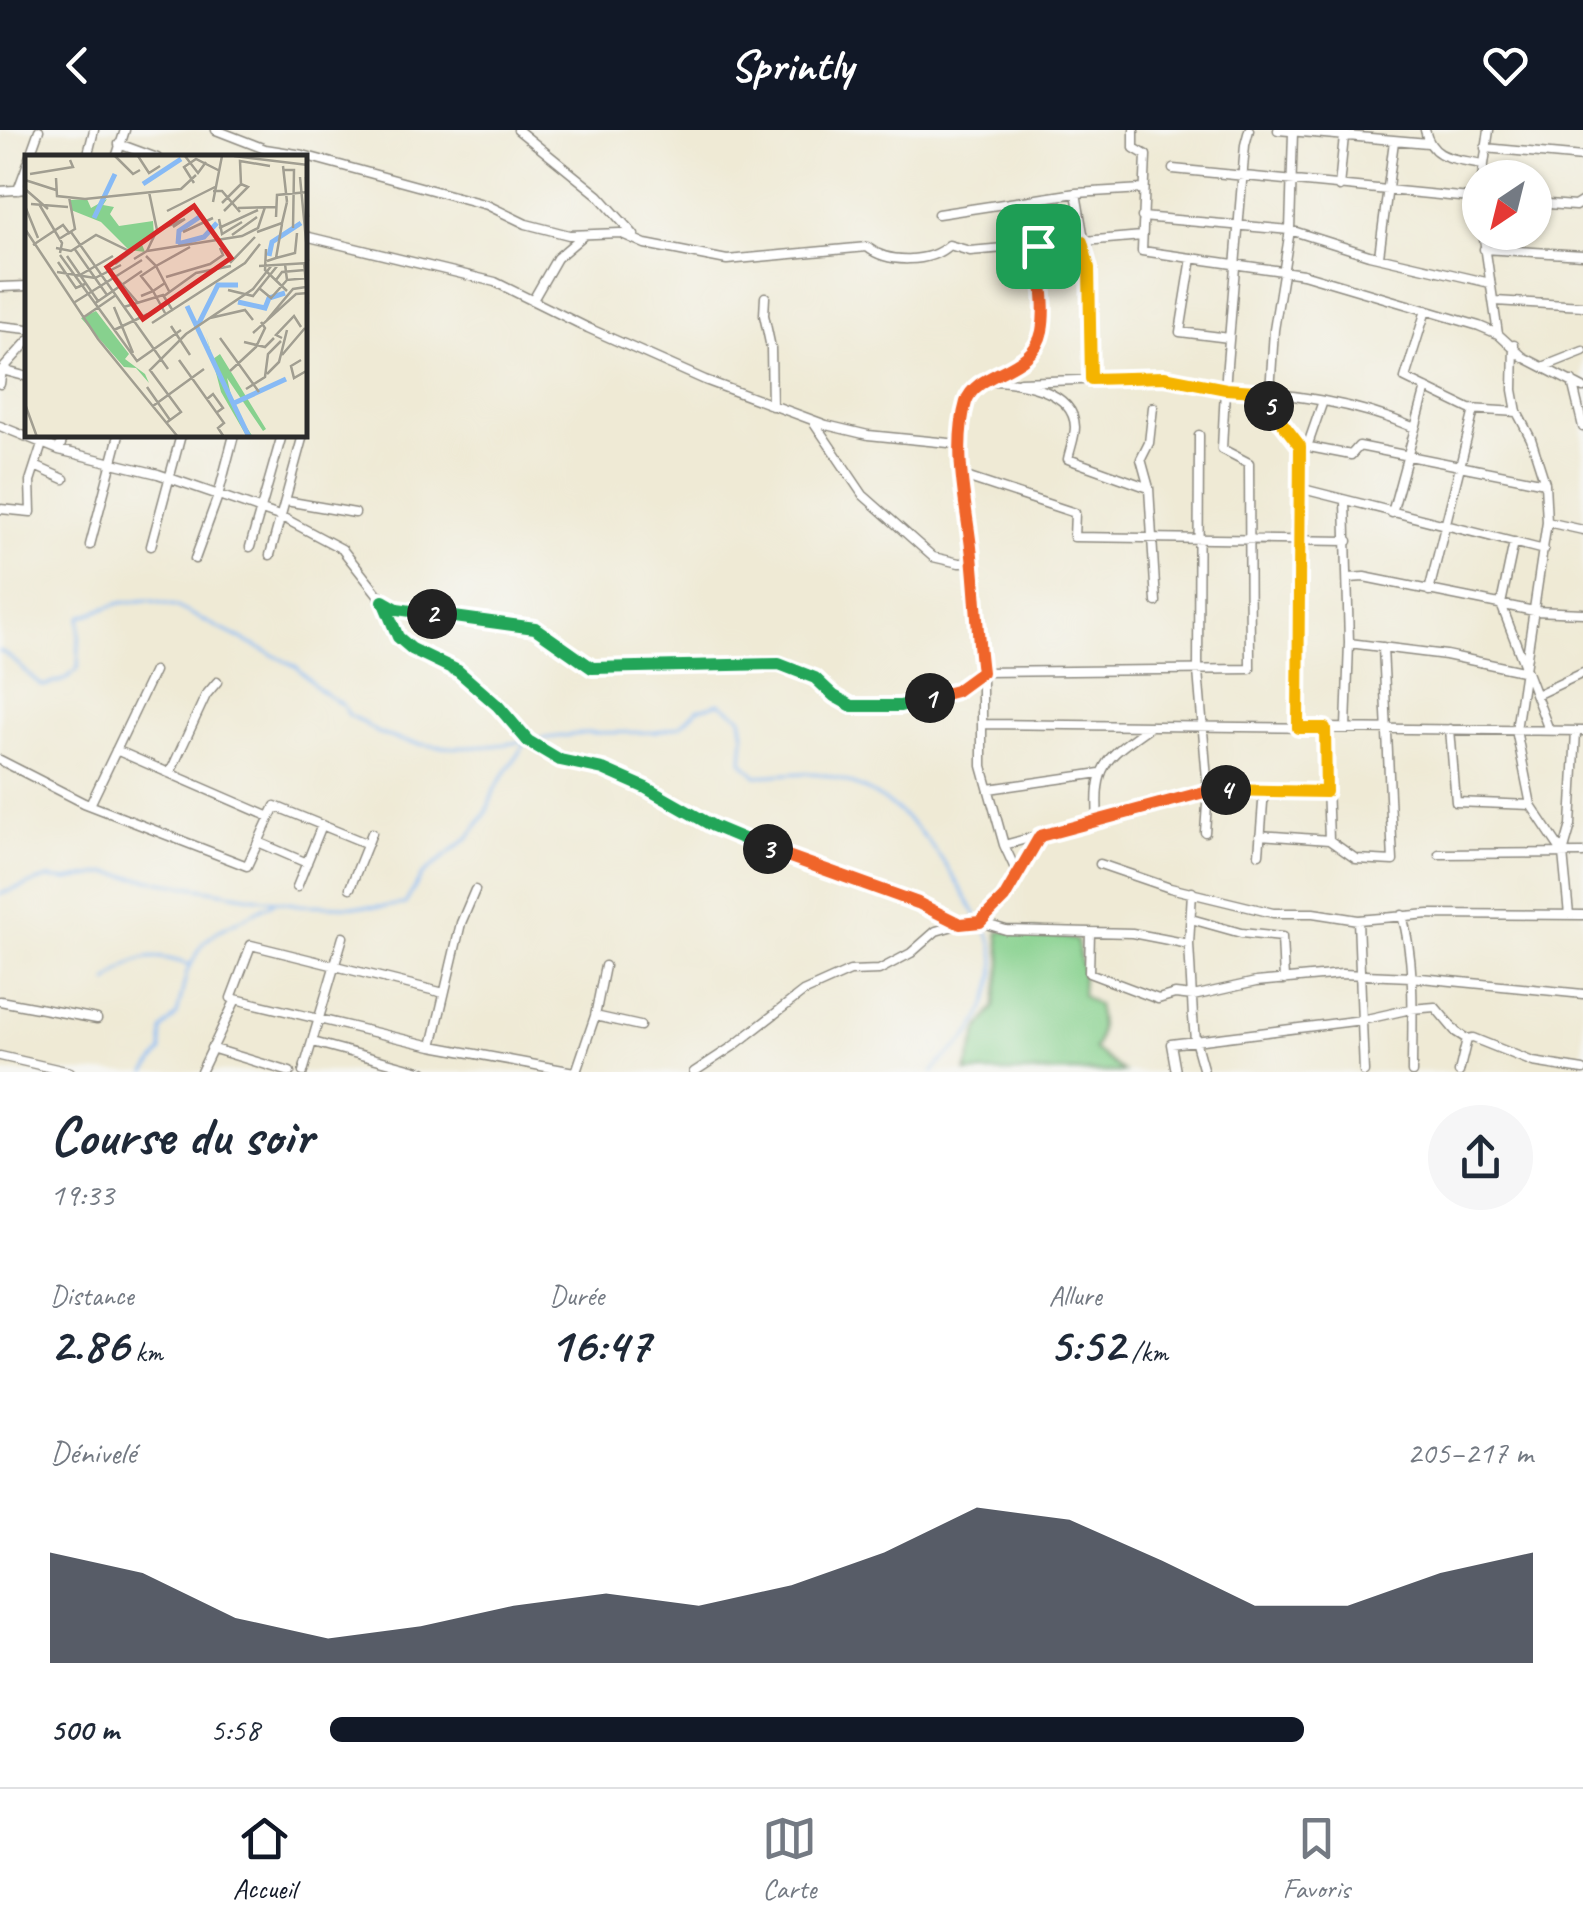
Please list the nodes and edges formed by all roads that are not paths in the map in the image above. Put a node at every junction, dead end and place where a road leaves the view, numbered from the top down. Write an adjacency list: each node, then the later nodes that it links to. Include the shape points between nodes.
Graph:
1 (38, 130): 17 (street)
2 (94, 130): 18 (street)
3 (124, 130): 15 (street)
4 (216, 130): 21 (street)
5 (518, 130): 46 (street, via 598,195)
6 (1134, 130): 30 (street, via 1134,148 1146,155)
7 (1249, 130): 27 (street)
8 (1278, 130): 11 (street)
9 (1424, 130): 14 (street)
10 (1489, 130): 16 (street)
11 (1292, 132): 12 (street); 28 (street)
12 (1344, 136): 13 (street); 29 (street)
13 (1394, 141): 14 (street); 33 (street)
14 (1428, 143): 24 (street, via 1436,154)
15 (119, 144): 19 (street); 20 (street)
16 (1485, 148): 23 (street); 25 (street)
17 (30, 155)
18 (89, 155)
19 (117, 155)
20 (148, 155)
21 (298, 155)
22 (308, 157): 42 (street, via 487,205 535,227)
23 (1583, 157)
24 (1464, 160)
25 (1483, 160)
26 (1173, 169): 27 (street)
27 (1242, 177): 28 (street); 40 (street)
28 (1292, 182): 29 (street); 41 (street)
29 (1339, 187): 33 (street)
30 (1143, 188): 34 (street); 39 (street)
31 (23, 190): 32 (street)
32 (0, 191)
33 (1388, 192): 35 (street); 51 (street)
34 (1076, 194): 38 (street); 45 (street)
35 (1462, 198)
36 (1583, 201): 37 (street)
37 (1552, 204)
38 (938, 214)
39 (1142, 217): 40 (street); 43 (street)
40 (1238, 226): 41 (street); 53 (street)
41 (1290, 230): 51 (street); 54 (street)
42 (588, 232): 46 (street); 59 (street, via 557,258)
43 (1142, 236): 45 (street); 52 (street, via 1142,251)
44 (308, 237): 59 (street, via 495,282)
45 (1082, 242): 47 (street); 72 (street, via 1089,268)
46 (645, 244): 47 (street, via 727,260 867,247 904,261 949,245 970,251)
47 (1038, 246): 73 (street, via 1042,330 1036,347)
48 (1484, 250): 55 (street)
49 (1500, 250): 50 (street)
50 (1583, 255)
51 (1379, 256): 55 (street)
52 (1192, 258): 53 (street); 66 (street, via 1180,332)
53 (1235, 265): 54 (street); 66 (street)
54 (1283, 272): 62 (street); 80 (street)
55 (1490, 284): 60 (street)
56 (25, 286): 57 (street)
57 (0, 287)
58 (765, 297): 82 (street)
59 (533, 300): 82 (street)
60 (1494, 301): 61 (street); 65 (street)
61 (1583, 306)
62 (1426, 310): 65 (street); 77 (street, via 1406,378)
63 (0, 326): 64 (street)
64 (25, 329)
65 (1498, 334): 68 (street)
66 (1229, 338): 79 (street)
67 (25, 343): 71 (street)
68 (1514, 345): 70 (street); 85 (street)
69 (1583, 351): 70 (street)
70 (1544, 366): 74 (street)
71 (2, 370): 76 (street)
72 (1091, 379): 75 (street); 79 (street, via 1164,377)
73 (986, 381): 75 (street); 100 (street, via 967,400)
74 (1572, 381): 78 (street); 89 (street)
75 (1020, 382): 111 (street, via 1066,405 1075,424 1068,459)
76 (0, 384)
77 (1426, 388): 84 (street); 88 (street)
78 (1583, 388)
79 (1226, 389): 80 (street); 126 (street, via 1222,449 1249,463)
80 (1269, 392): 81 (street); 101 (street, via 1269,408)
81 (1323, 400): 88 (street); 101 (street)
82 (772, 406): 86 (street)
83 (1153, 407): 111 (street, via 1140,459)
84 (1474, 410): 85 (street); 106 (street)
85 (1516, 412): 110 (street)
86 (812, 420): 100 (street); 136 (street, via 863,495 933,558)
87 (0, 426): 91 (street)
88 (1415, 428): 103 (street)
89 (1583, 428)
90 (1199, 435): 124 (street)
91 (25, 437)
92 (28, 438): 99 (street)
93 (63, 438): 102 (street)
94 (118, 438): 104 (street)
95 (180, 438): 109 (street)
96 (233, 438): 113 (street)
97 (281, 438): 117 (street)
98 (302, 438): 115 (street)
99 (42, 444): 102 (street); 105 (street)
100 (959, 444): 107 (street)
101 (1303, 446): 103 (street, via 1351,455 1358,446); 112 (street)
102 (59, 450): 104 (street)
103 (1408, 456): 106 (street); 119 (street)
104 (110, 464): 109 (street); 130 (street)
105 (35, 466): 108 (street); 116 (street, via 31,512)
106 (1458, 466): 110 (street); 122 (street)
107 (963, 476): 125 (street, via 1075,513 1074,538); 136 (street)
108 (64, 479)
109 (169, 480): 113 (street); 131 (street)
110 (1545, 482): 121 (street)
111 (1149, 488): 125 (street)
112 (1299, 488): 114 (street); 127 (street)
113 (218, 496): 117 (street); 135 (street)
114 (1345, 501): 119 (street); 128 (street)
115 (286, 502): 118 (street); 120 (street)
116 (0, 509)
117 (260, 510): 120 (street); 132 (street)
118 (354, 512)
119 (1392, 513): 122 (street)
120 (282, 517): 134 (street); 139 (street, via 342,549)
121 (1547, 522): 123 (street); 133 (street)
122 (1444, 525): 129 (street); 138 (street)
123 (1583, 530)
124 (1199, 539): 125 (street); 126 (street); 147 (street)
125 (1154, 540): 140 (street)
126 (1248, 540): 127 (street); 147 (street, via 1250,669)
127 (1299, 540): 128 (street); 156 (street)
128 (1348, 541): 137 (street)
129 (1514, 542): 133 (street); 141 (street)
130 (90, 545)
131 (151, 546)
132 (250, 547)
133 (1544, 550): 142 (street)
134 (270, 555)
135 (195, 559)
136 (973, 562): 148 (street)
137 (1349, 578): 138 (street); 144 (street)
138 (1429, 591): 141 (street)
139 (383, 601): 148 (street, via 397,609 535,628 592,668 779,664 815,678 852,706 900,706 956,691); 202 (street, via 398,637 458,671 528,741 560,760 603,769 713,826)
140 (1156, 602)
141 (1501, 604): 142 (street); 149 (street)
142 (1534, 611): 143 (street); 149 (street)
143 (1583, 613)
144 (1349, 643): 145 (street); 158 (street)
145 (1383, 648): 149 (street); 159 (street)
146 (154, 670): 164 (street)
147 (1198, 670): 148 (street); 155 (street)
148 (982, 672): 153 (street)
149 (1527, 672): 152 (street); 161 (street)
150 (1583, 673): 152 (street)
151 (217, 682): 166 (street)
152 (1536, 695): 162 (street)
153 (984, 724): 154 (street); 168 (street, via 982,766)
154 (1151, 726): 155 (street); 167 (street)
155 (1200, 726): 156 (street); 170 (street)
156 (1298, 728): 157 (street)
157 (1325, 728): 158 (street); 171 (street)
158 (1346, 728): 159 (street)
159 (1387, 728): 160 (street); 181 (street, via 1393,861 1356,860)
160 (1450, 729): 161 (street); 173 (street, via 1456,802)
161 (1516, 730): 162 (street); 173 (street)
162 (1549, 730): 163 (street)
163 (1580, 731): 185 (street)
164 (116, 750): 166 (street); 172 (street)
165 (0, 760): 172 (street)
166 (170, 773): 174 (street)
167 (1100, 773): 168 (street); 175 (street)
168 (989, 789): 184 (street)
169 (1264, 790): 170 (street); 171 (street); 179 (street)
170 (1208, 791): 175 (street); 177 (street)
171 (1326, 792): 181 (street)
172 (90, 805): 182 (street, via 247,866)
173 (1531, 805): 185 (street)
174 (270, 816): 176 (street, via 275,806); 182 (street)
175 (1098, 820): 180 (street)
176 (322, 825): 183 (street); 189 (street)
177 (1205, 832)
178 (372, 834): 183 (street)
179 (1260, 835): 181 (street); 187 (street)
180 (1040, 836): 184 (street); 191 (street)
181 (1330, 840)
182 (258, 842): 189 (street)
183 (368, 844): 193 (street)
184 (1004, 846): 191 (street)
185 (1563, 853): 186 (street); 188 (street); 197 (street)
186 (1583, 853)
187 (1259, 854)
188 (1440, 854)
189 (306, 862): 192 (street)
190 (1100, 864): 195 (street)
191 (1018, 876): 201 (street)
192 (297, 887)
193 (350, 888)
194 (475, 890): 211 (street)
195 (1192, 892): 199 (street); 200 (street, via 1273,913)
196 (1402, 915): 197 (street); 200 (street); 209 (street)
197 (1569, 916): 198 (street)
198 (1583, 916)
199 (1191, 919): 205 (street); 210 (street, via 1282,937)
200 (1358, 920): 208 (street)
201 (980, 922): 202 (street); 203 (street, via 1006,930)
202 (960, 924): 236 (street, via 936,931 879,970 850,971 803,992)
203 (1090, 932): 205 (street); 213 (street, via 1089,973 1158,999)
204 (343, 937): 206 (street)
205 (1189, 944): 213 (street)
206 (336, 966): 211 (street); 214 (street, via 251,945 230,998); 219 (street)
207 (604, 966): 217 (street)
208 (1360, 974): 209 (street); 210 (street); 220 (street)
209 (1411, 977): 212 (street); 216 (street)
210 (1284, 980): 213 (street)
211 (444, 992): 225 (street)
212 (1583, 994)
213 (1193, 996): 223 (street)
214 (236, 1000): 219 (street); 226 (street)
215 (0, 1001): 218 (street)
216 (1411, 1009): 220 (street); 222 (street, via 1435,1007); 240 (street)
217 (594, 1016): 221 (street); 235 (street)
218 (97, 1019)
219 (320, 1020): 224 (street); 225 (street)
220 (1362, 1020): 223 (street); 239 (street)
221 (640, 1026)
222 (1467, 1038): 229 (street, via 1533,1062); 241 (street)
223 (1194, 1040): 237 (street, via 1171,1044); 238 (street)
224 (314, 1042): 228 (street); 233 (street)
225 (432, 1046): 235 (street)
226 (211, 1048): 231 (street); 232 (street)
227 (0, 1056): 230 (street)
228 (392, 1067): 234 (street)
229 (1583, 1070)
230 (70, 1072)
231 (201, 1072)
232 (288, 1072)
233 (303, 1072)
234 (424, 1072)
235 (575, 1072)
236 (694, 1072)
237 (1176, 1072)
238 (1204, 1072)
239 (1364, 1072)
240 (1412, 1072)
241 (1460, 1072)

